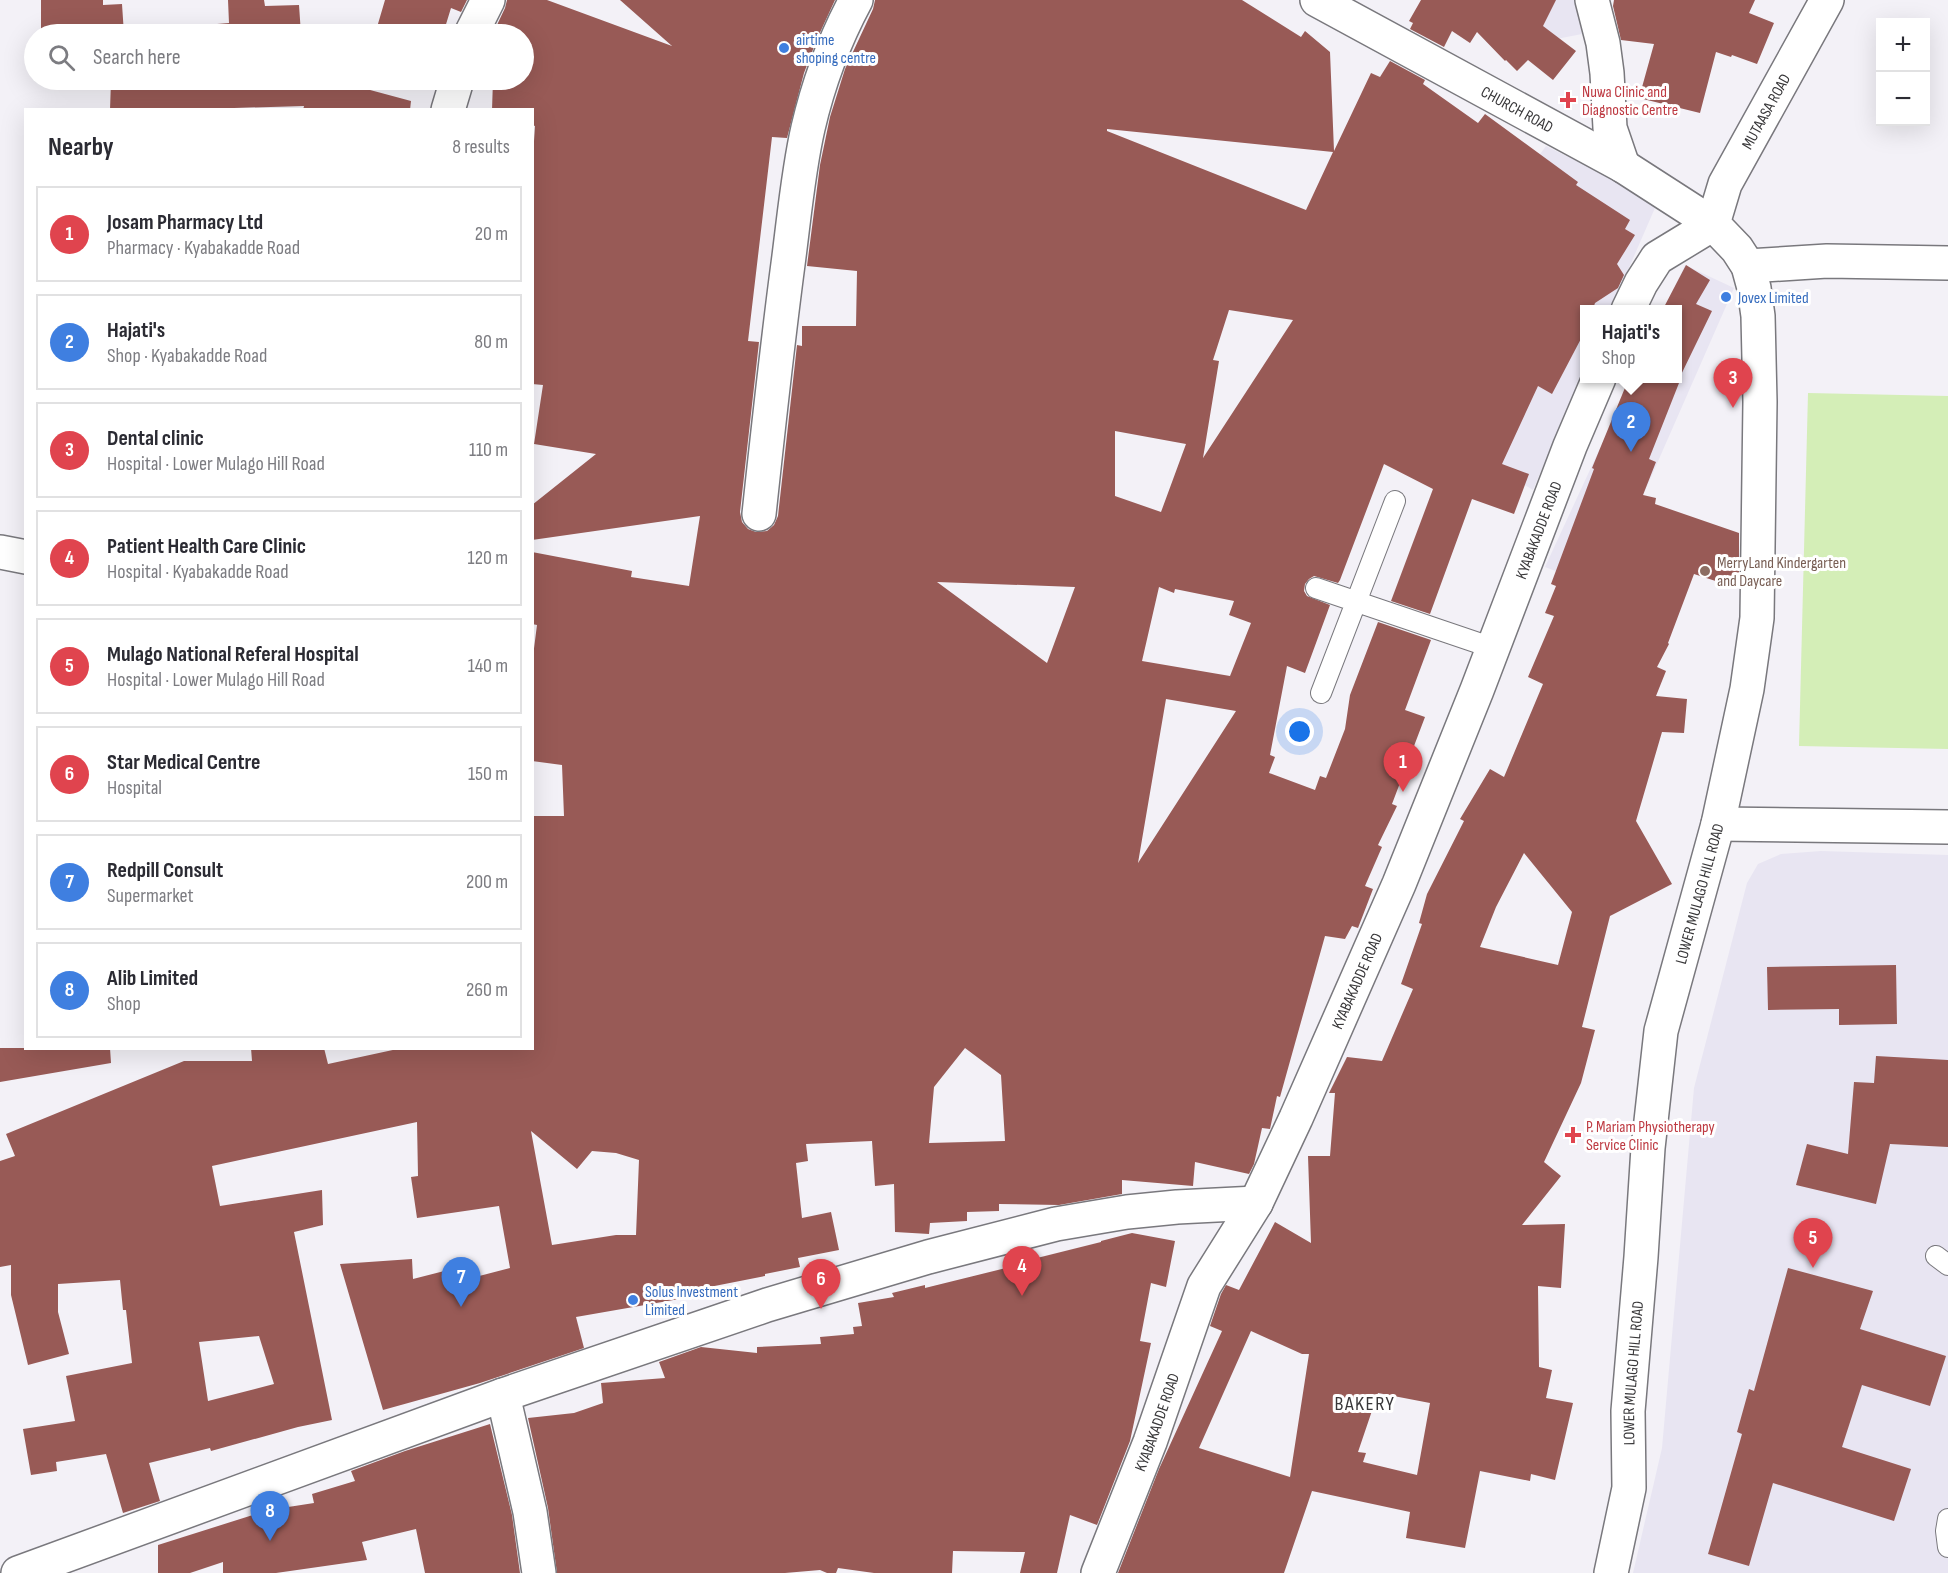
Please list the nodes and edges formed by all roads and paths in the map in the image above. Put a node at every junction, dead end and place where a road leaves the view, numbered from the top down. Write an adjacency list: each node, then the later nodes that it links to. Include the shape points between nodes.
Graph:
1 (488, 0): 6 (street)
2 (856, 0): 16 (street, via 826,70 808,128 781,314)
3 (1317, 0): 9 (street, CHURCH ROAD)
4 (1592, 0): 9 (street, via 1604,53 1610,128)
5 (1827, 0): 10 (street, MUTAASA ROAD, via 1725,184)
6 (476, 24)
7 (454, 90): 8 (street)
8 (449, 108)
9 (1623, 166): 10 (street, CHURCH ROAD)
10 (1713, 225): 12 (street, LOWER MULAGO HILL ROAD); 13 (street, via 1657,258)
11 (1948, 263): 12 (street, via 1827,261)
12 (1748, 266): 23 (street, LOWER MULAGO HILL ROAD, via 1761,353 1757,618 1747,689)
13 (1630, 305)
14 (1597, 383): 21 (street, KYABAKADDE ROAD)
15 (1395, 501): 20 (lane)
16 (759, 514)
17 (0, 552): 18 (street)
18 (24, 557)
19 (1316, 588): 20 (lane)
20 (1357, 602): 21 (lane); 22 (lane)
21 (1493, 648): 25 (street, KYABAKADDE ROAD, via 1399,884)
22 (1321, 693)
23 (1718, 824): 24 (street); 32 (street, LOWER MULAGO HILL ROAD, via 1661,1031 1628,1411 1629,1488)
24 (1948, 827)
25 (1256, 1203): 26 (street, via 1127,1212 981,1242 766,1305); 31 (street, KYABAKADDE ROAD, via 1204,1286 1150,1442)
26 (503, 1395): 29 (street); 30 (street, via 530,1512)
27 (1948, 1519): 28 (lane)
28 (1948, 1547)
29 (18, 1573)
30 (539, 1573)
31 (1098, 1573)
32 (1611, 1573)

